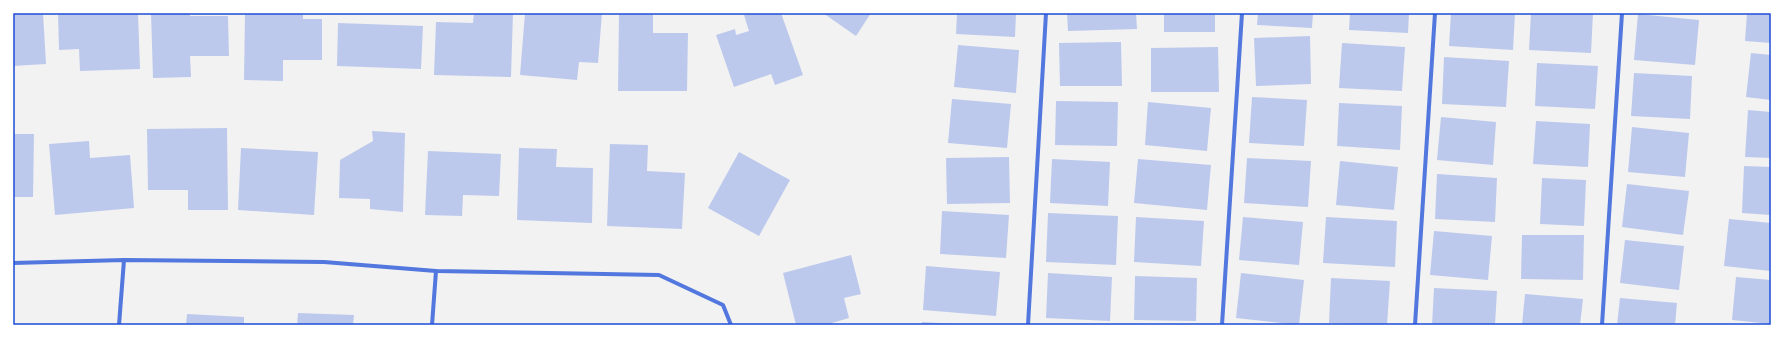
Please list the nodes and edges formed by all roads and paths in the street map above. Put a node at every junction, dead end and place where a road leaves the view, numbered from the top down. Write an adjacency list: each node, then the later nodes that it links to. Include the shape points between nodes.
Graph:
1 (1046, 13): 11 (street)
2 (1242, 13): 12 (street)
3 (1435, 13): 13 (street)
4 (1622, 13): 14 (street)
5 (124, 260): 6 (street); 7 (street, via 324,262); 8 (street)
6 (13, 262)
7 (436, 270): 9 (street); 10 (street, via 659,275 723,305)
8 (120, 325)
9 (432, 325)
10 (731, 325)
11 (1028, 325)
12 (1222, 325)
13 (1415, 325)
14 (1602, 325)

